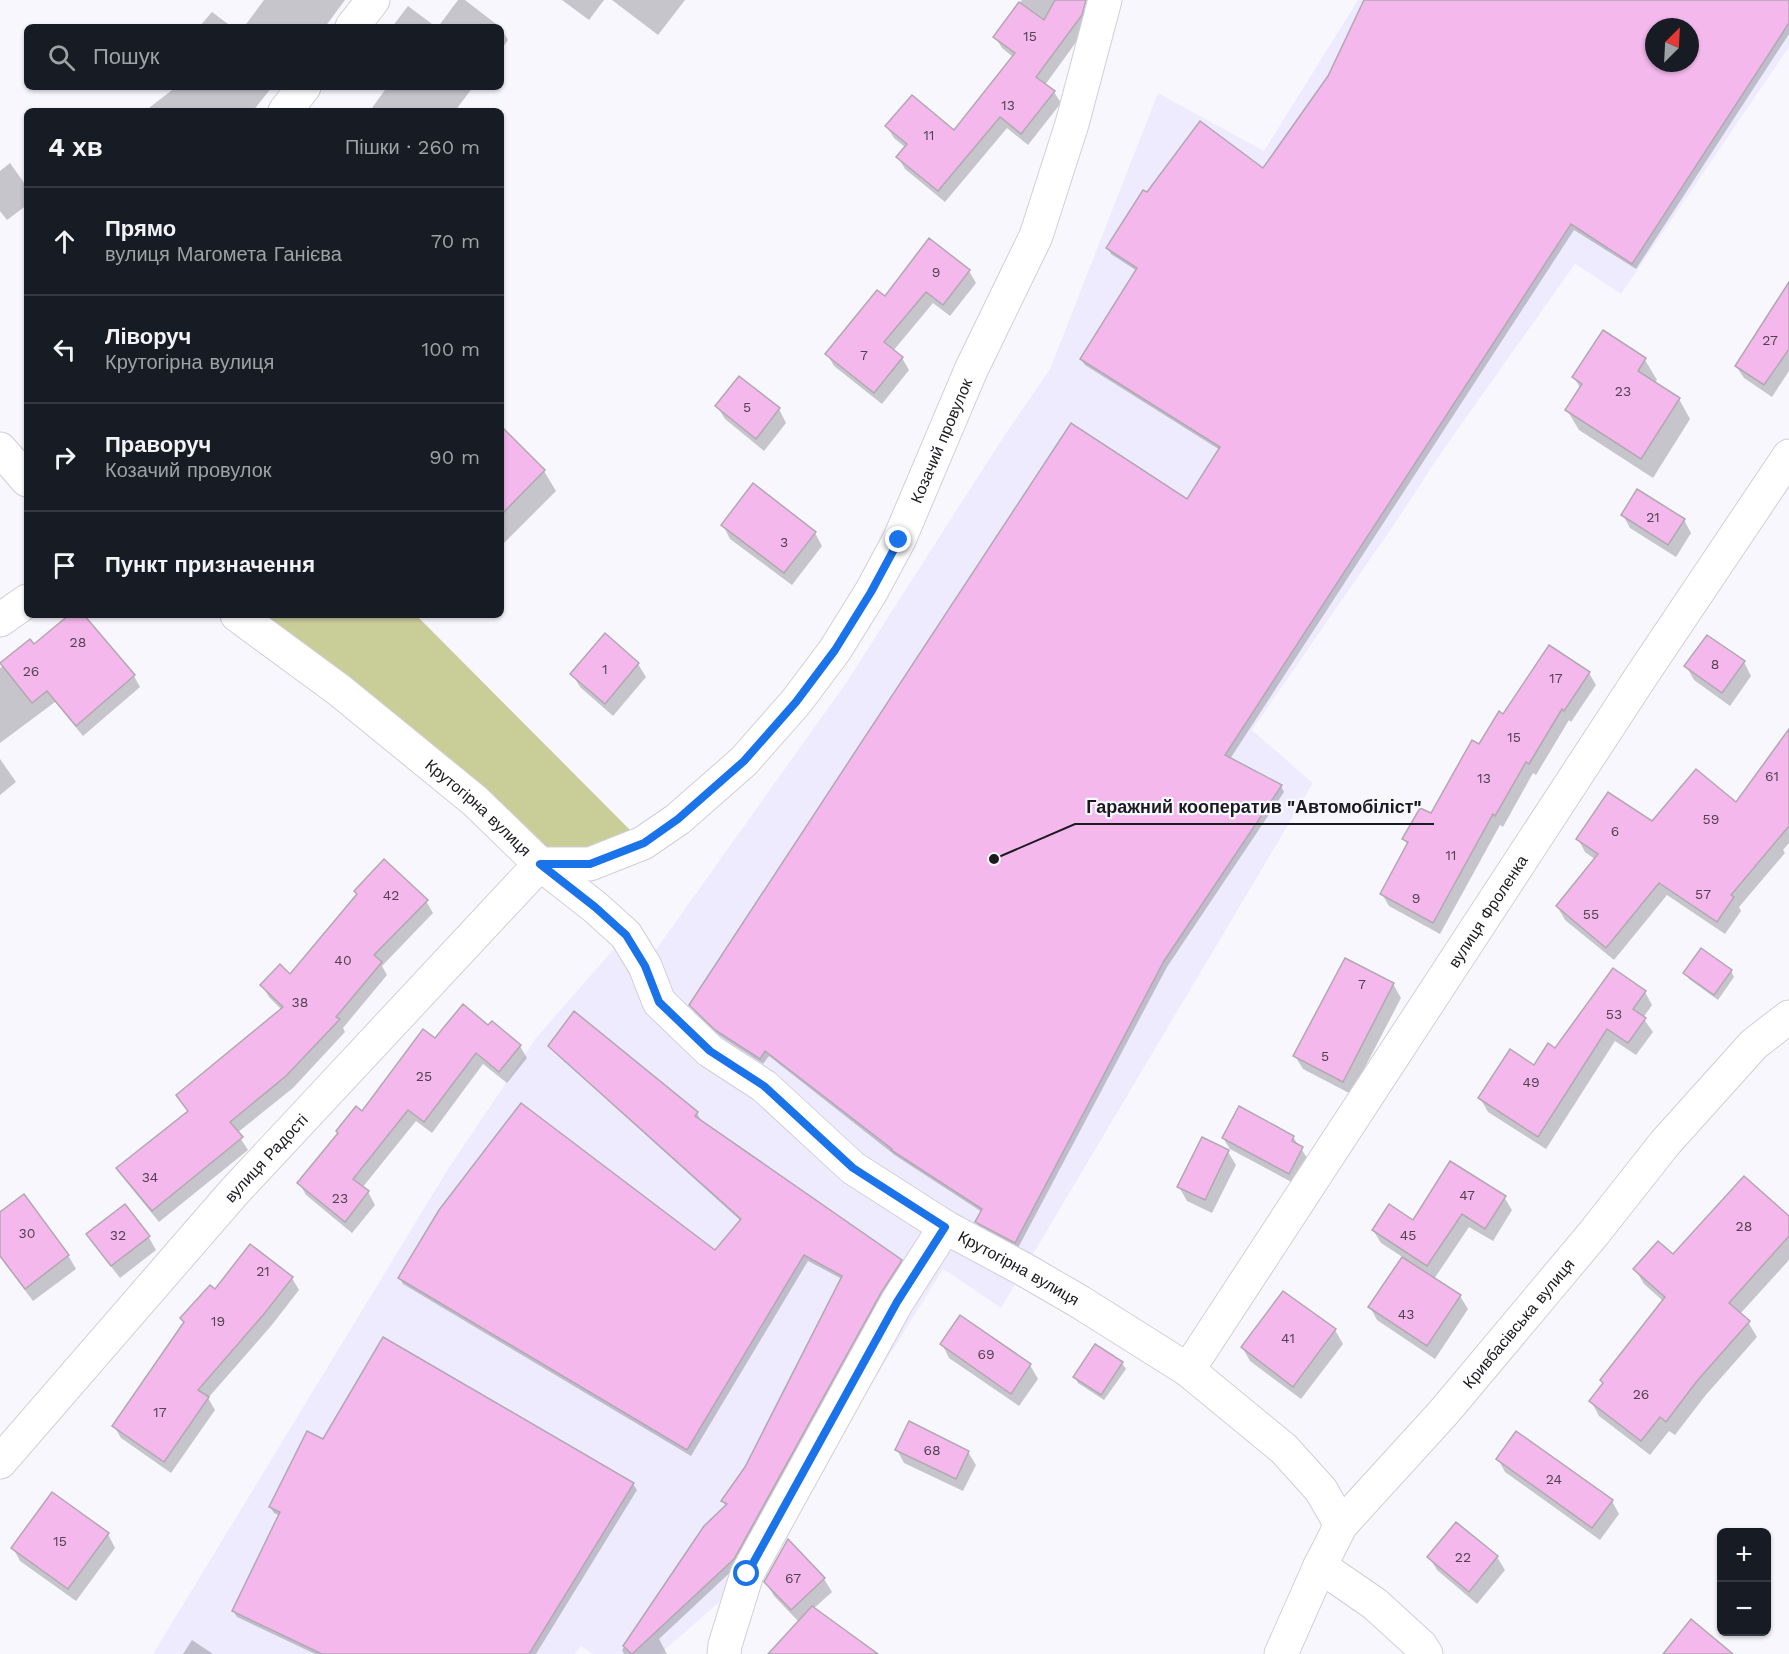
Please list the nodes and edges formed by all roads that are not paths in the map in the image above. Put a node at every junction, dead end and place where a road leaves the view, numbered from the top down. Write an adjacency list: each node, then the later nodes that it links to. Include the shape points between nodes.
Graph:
1 (373, 0): 3 (street)
2 (1104, 0): 12 (street, Козачий провулок, via 1072,124 1036,236 971,370 899,540 835,650 744,761 678,819 644,843 590,864)
3 (354, 24)
4 (302, 90): 5 (street)
5 (287, 108)
6 (0, 449): 8 (street)
7 (1789, 456): 15 (street, вулиця Фроленка)
8 (24, 477)
9 (24, 603): 11 (street)
10 (241, 618): 12 (street, Крутогірна вулиця, via 339,690 475,801)
11 (0, 620)
12 (540, 864): 14 (street, Крутогірна вулиця, via 626,935 645,966 659,1002 710,1051 764,1086 853,1168); 16 (street, вулиця Радості, via 234,1192)
13 (1789, 1017): 17 (street, Кривбасівська вулиця, via 1754,1044 1665,1143 1444,1412)
14 (945, 1227): 15 (street, Крутогірна вулиця, via 1080,1302); 19 (street, via 897,1302 747,1574)
15 (1188, 1370): 17 (street, Крутогірна вулиця, via 1284,1449 1321,1491)
16 (0, 1462)
17 (1341, 1525): 18 (street, Кривбасівська вулиця)
18 (1320, 1566): 20 (street, Кривбасівська вулиця); 21 (street, via 1375,1604)
19 (724, 1654)
20 (1281, 1654)
21 (1426, 1654)

